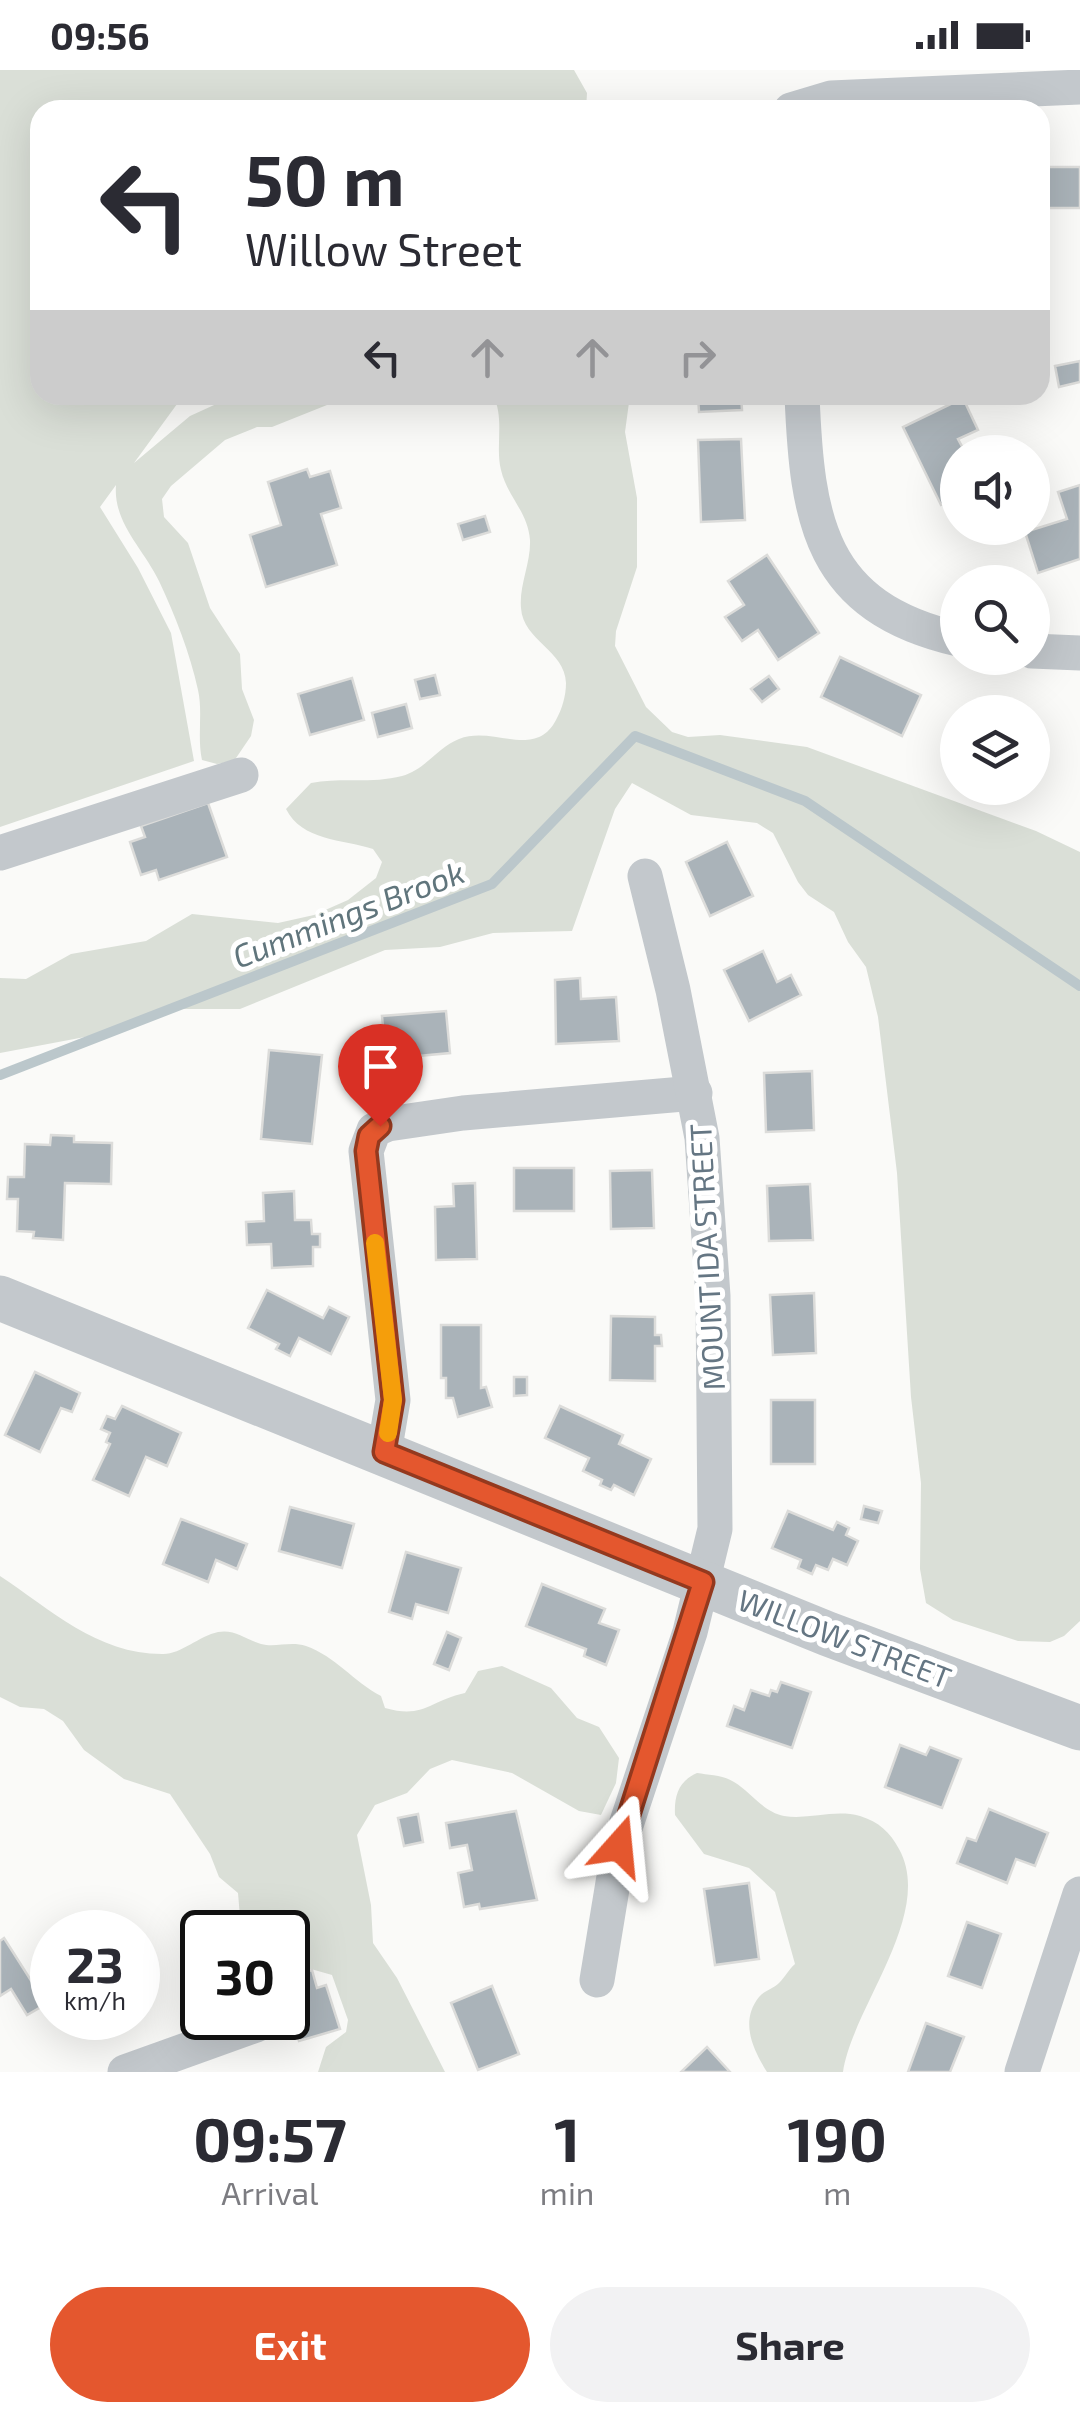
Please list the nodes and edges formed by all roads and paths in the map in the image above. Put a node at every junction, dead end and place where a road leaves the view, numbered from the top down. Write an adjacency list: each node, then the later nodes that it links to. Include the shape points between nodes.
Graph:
1 (1080, 87): 2 (street)
2 (824, 100)
3 (803, 405): 4 (street, via 806,467 834,561 891,618)
4 (940, 633)
5 (1050, 652): 6 (street)
6 (1080, 654)
7 (241, 775): 8 (street)
8 (0, 852)
9 (644, 876): 10 (street, MOUNT IDA STREET)
10 (694, 1093): 12 (street, via 463,1113 374,1130 366,1151 393,1400); 13 (street, MOUNT IDA STREET, via 713,1296 715,1529)
11 (0, 1298): 12 (street, WILLOW STREET)
12 (384, 1452): 13 (street, WILLOW STREET)
13 (703, 1582): 14 (street, WILLOW STREET); 16 (street, MOUNT IDA STREET, via 619,1846)
14 (1080, 1728)
15 (1080, 1894): 19 (street)
16 (597, 1980)
17 (214, 2040): 18 (street)
18 (125, 2072)
19 (1022, 2072)

